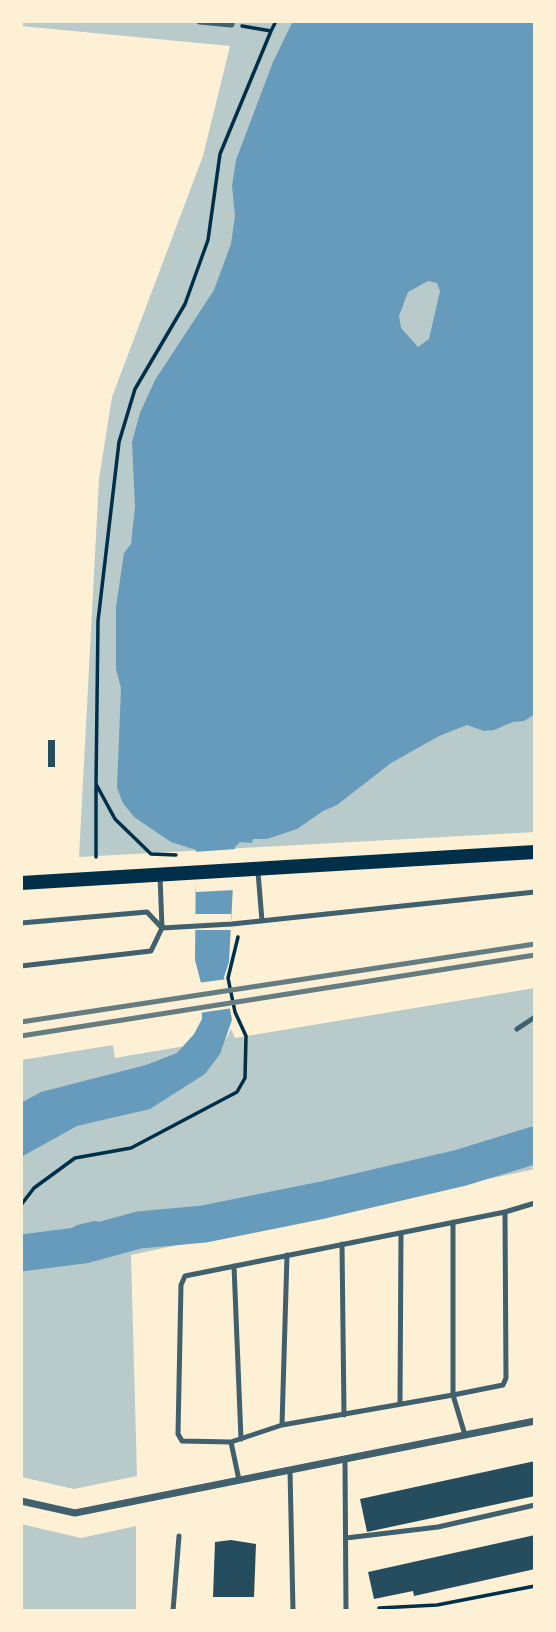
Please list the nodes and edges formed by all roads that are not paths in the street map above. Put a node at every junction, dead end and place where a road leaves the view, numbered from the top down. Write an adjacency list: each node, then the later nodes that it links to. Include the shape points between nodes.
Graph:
1 (200, 21): 2 (street)
2 (231, 24)
3 (535, 852): 4 (main road)
4 (258, 869): 5 (main road); 8 (lane)
5 (160, 875): 6 (main road); 10 (lane)
6 (21, 883)
7 (535, 892): 8 (lane)
8 (262, 921): 10 (lane)
9 (21, 923): 10 (lane, via 147,912)
10 (162, 928): 11 (lane, via 151,951)
11 (21, 966)
12 (535, 1017): 13 (lane)
13 (517, 1029)
14 (535, 1203): 15 (lane)
15 (505, 1212): 16 (lane); 21 (lane, via 506,1378 503,1385)
16 (453, 1222): 17 (lane); 21 (lane)
17 (401, 1233): 18 (lane); 22 (lane)
18 (342, 1244): 19 (lane); 23 (lane)
19 (287, 1255): 20 (lane); 25 (lane)
20 (234, 1266): 27 (lane); 28 (lane, via 185,1276 181,1285 178,1434 182,1441)
21 (453, 1395): 22 (lane); 26 (lane)
22 (400, 1403): 23 (lane)
23 (344, 1415): 25 (lane)
24 (535, 1421): 26 (street)
25 (282, 1424): 27 (lane)
26 (466, 1435): 29 (street)
27 (241, 1439): 28 (lane)
28 (232, 1442): 31 (lane)
29 (345, 1459): 30 (street); 35 (lane)
30 (290, 1470): 31 (street); 37 (lane)
31 (239, 1480): 32 (street, via 75,1513)
32 (21, 1501)
33 (535, 1506): 35 (lane, via 438,1527)
34 (179, 1536): 36 (lane)
35 (345, 1538): 38 (lane)
36 (173, 1611)
37 (293, 1611)
38 (346, 1611)

